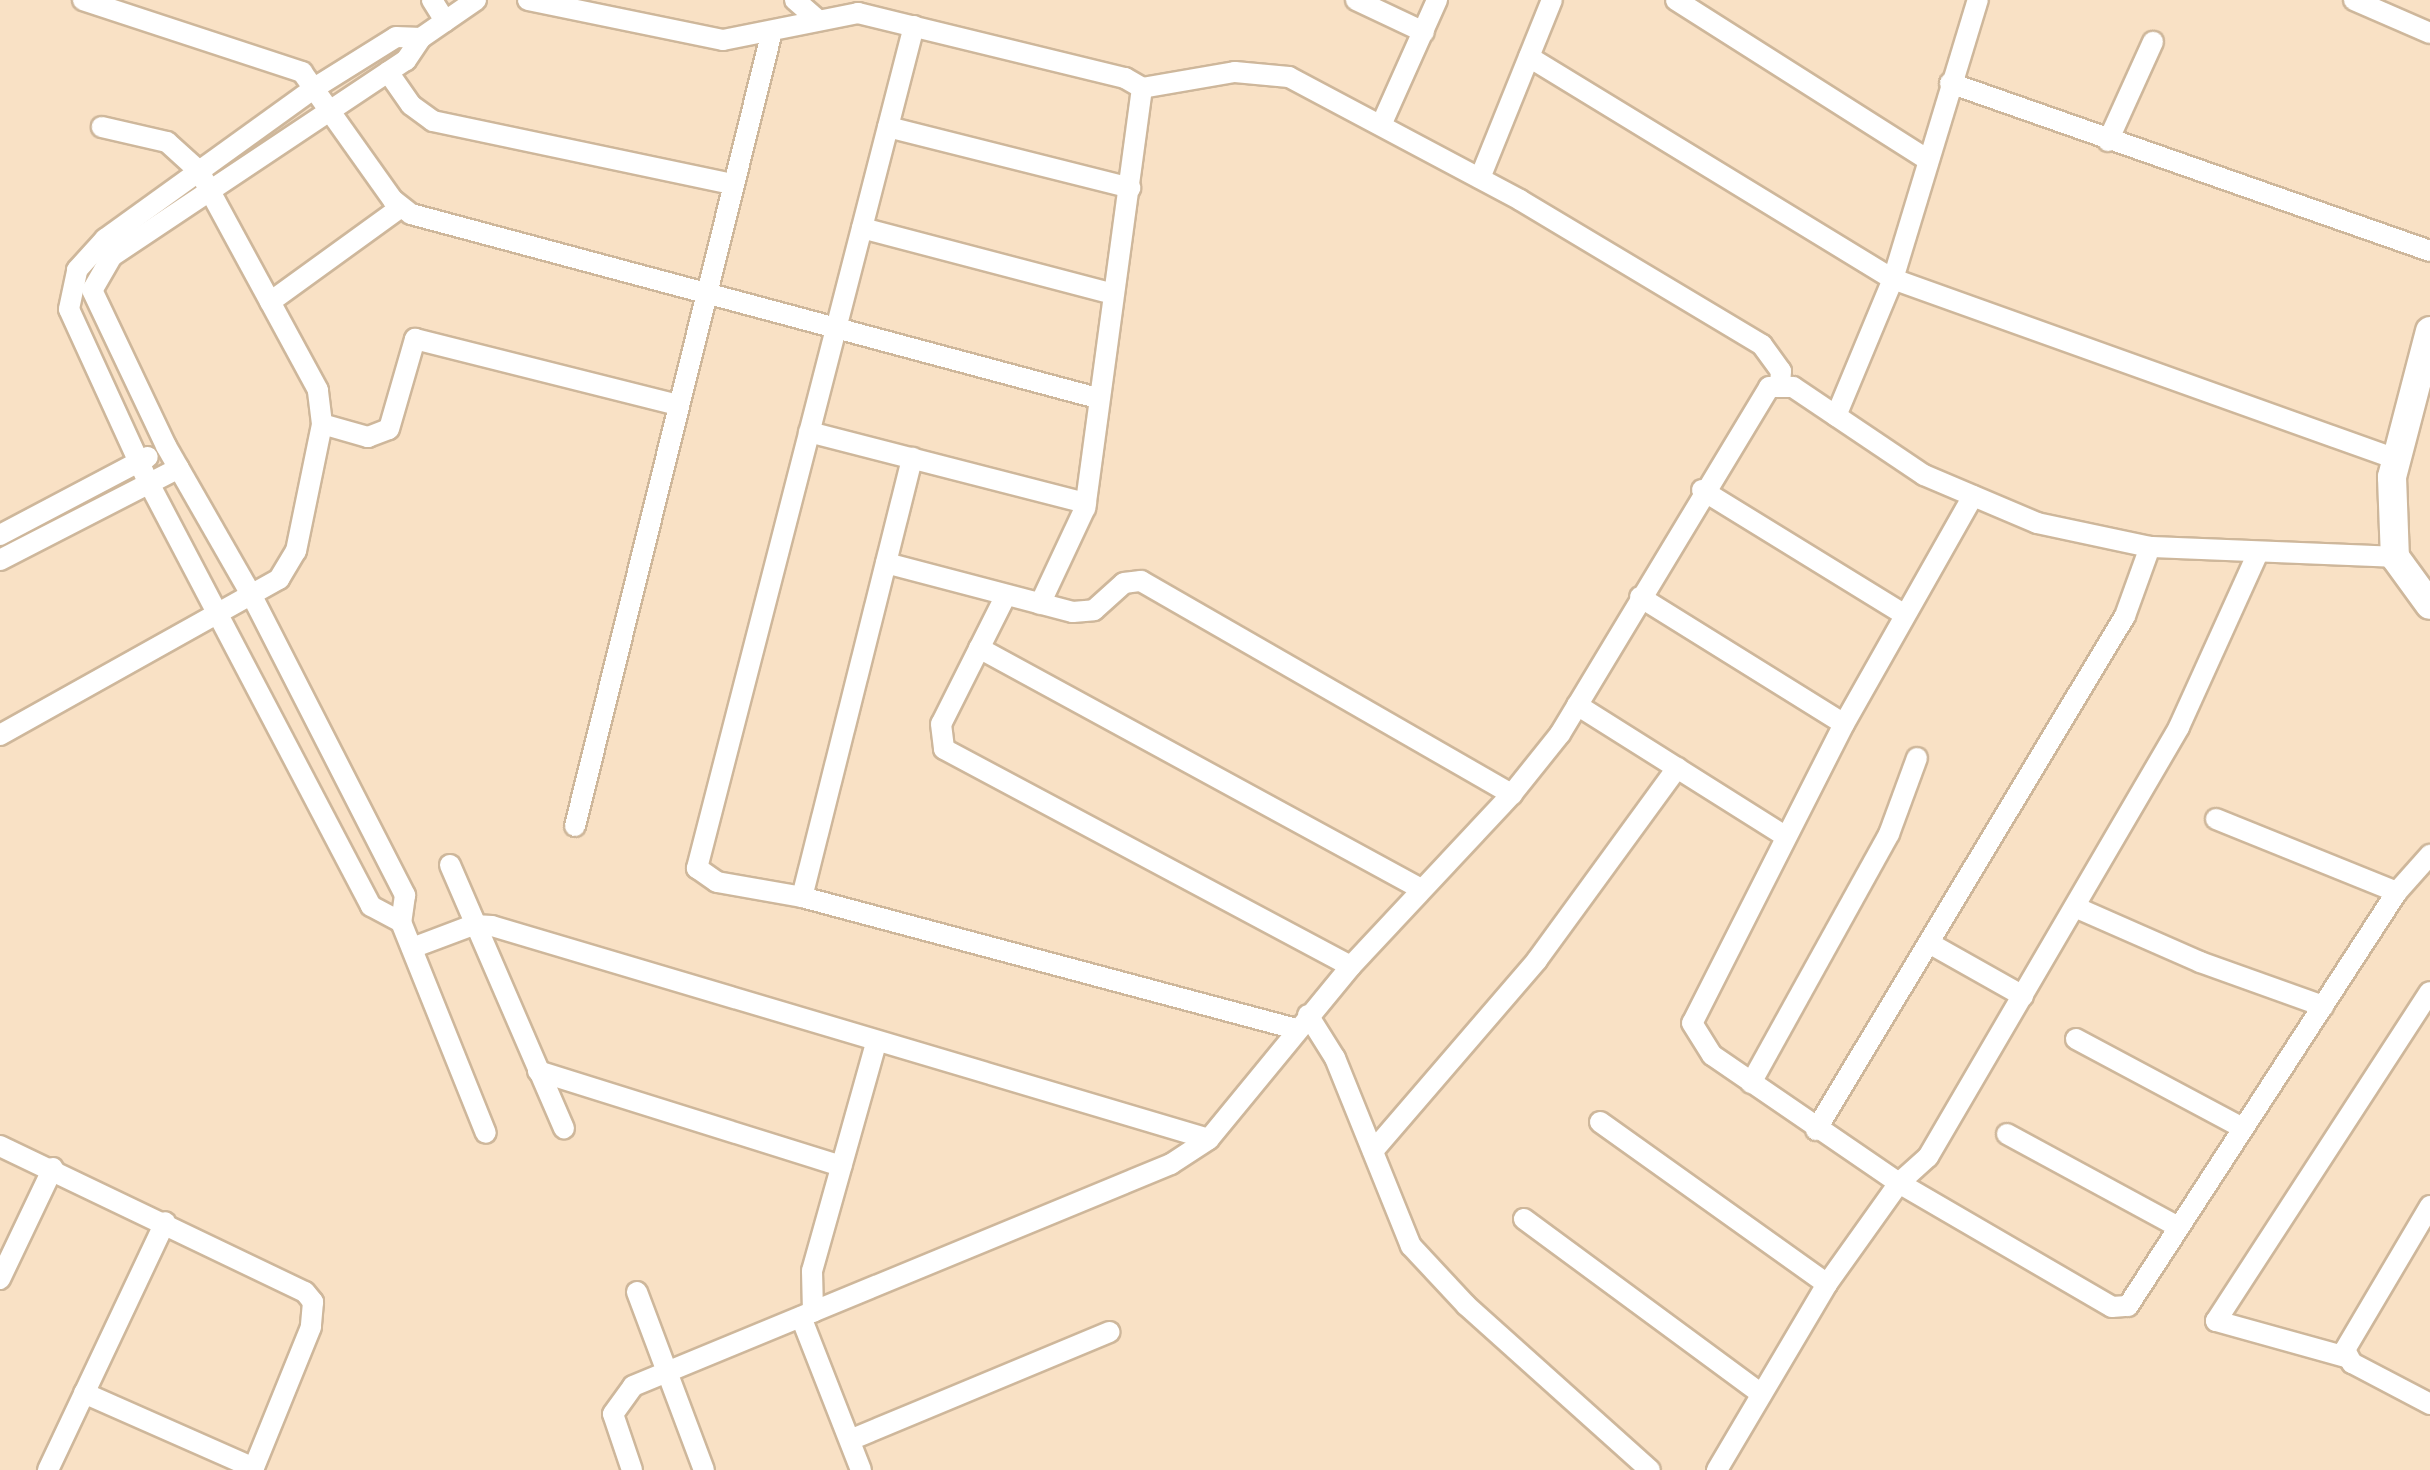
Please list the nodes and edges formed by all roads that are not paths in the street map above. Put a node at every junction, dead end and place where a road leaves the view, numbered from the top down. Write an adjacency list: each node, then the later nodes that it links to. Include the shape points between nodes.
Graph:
1 (83, 0): 23 (street, via 302,72)
2 (432, 0): 13 (street)
3 (476, 0): 13 (street)
4 (528, 0): 17 (street, via 724,40)
5 (795, 0): 12 (street)
6 (1356, 0): 15 (street)
7 (1437, 0): 15 (street)
8 (1552, 0): 20 (street)
9 (1676, 0): 30 (street)
10 (1978, 0): 22 (street)
11 (2354, 0): 16 (street)
12 (818, 20): 14 (street, via 858,13); 17 (street)
13 (445, 21): 18 (street)
14 (914, 26): 24 (street, via 1125,78); 28 (street)
15 (1424, 32): 26 (street)
16 (2430, 33)
17 (771, 34): 33 (street)
18 (421, 38): 21 (street); 23 (street, via 396,37)
19 (2153, 42): 29 (street)
20 (1529, 57): 32 (street); 40 (street)
21 (388, 72): 25 (street); 33 (street, via 411,105 434,122)
22 (1950, 83): 29 (street); 30 (street)
23 (316, 88): 25 (street); 31 (street)
24 (1142, 88): 26 (street, via 1261,71 1288,77); 34 (street)
25 (330, 111): 35 (street); 36 (street)
26 (1382, 123): 32 (street)
27 (102, 127): 31 (street, via 167,142)
28 (888, 128): 34 (street); 37 (street)
29 (2108, 141): 38 (street)
30 (1928, 160): 40 (street)
31 (199, 171): 35 (street); 39 (street, via 89,252)
32 (1480, 178): 46 (street, via 1762,345 1781,371)
33 (734, 184): 41 (street)
34 (1130, 188): 42 (street)
35 (210, 190): 39 (street); 43 (street)
36 (400, 207): 41 (street, via 430,221); 43 (street)
37 (862, 228): 42 (street); 44 (street)
38 (2430, 251)
39 (86, 274): 52 (street); 55 (street, via 69,288 73,328)
40 (1893, 279): 49 (street); 54 (street)
41 (706, 293): 44 (street); 48 (street)
42 (1113, 294): 47 (street)
43 (270, 302): 50 (street, via 318,390)
44 (836, 328): 47 (street); 51 (street)
45 (2430, 331): 54 (main road)
46 (1780, 385): 49 (street); 58 (street, via 1756,398)
47 (1097, 398): 60 (street)
48 (678, 405): 50 (street, via 424,339 408,345 393,419 380,437); 82 (street)
49 (1836, 416): 59 (street, via 1924,474)
50 (322, 424): 69 (street, via 296,551 278,580)
51 (809, 432): 53 (street); 88 (street, via 696,868 706,879)
52 (166, 446): 55 (street); 56 (street)
53 (912, 458): 60 (street); 66 (street)
54 (2396, 459): 64 (main road)
55 (139, 462): 57 (street); 61 (street)
56 (179, 468): 57 (street); 69 (street)
57 (149, 484): 65 (street); 73 (street)
58 (1702, 490): 68 (street); 72 (street)
59 (1973, 496): 62 (street, via 2036,523); 72 (street)
60 (1086, 503): 70 (street)
61 (0, 535)
62 (2150, 547): 63 (street); 92 (street, via 2125,616)
63 (2258, 553): 64 (street); 89 (street, via 2180,728)
64 (2394, 557): 71 (main road)
65 (0, 560)
66 (886, 563): 67 (street); 88 (street)
67 (1006, 595): 70 (street); 74 (street)
68 (1640, 597): 75 (street); 76 (street)
69 (253, 598): 73 (street); 90 (street, via 405,896)
70 (1040, 604): 80 (street, via 1084,612 1132,579 1140,581)
71 (2430, 604)
72 (1905, 615): 76 (street)
73 (220, 616): 77 (street); 90 (street, via 372,906)
74 (979, 648): 86 (street); 94 (street, via 938,737 954,758)
75 (1577, 705): 79 (street); 80 (street)
76 (1844, 724): 83 (street)
77 (0, 735)
78 (1917, 758): 102 (street, via 1889,834)
79 (1677, 768): 83 (street); 111 (street, via 1591,891)
80 (1512, 794): 86 (street)
81 (2216, 820): 87 (street)
82 (575, 826)
83 (1786, 836): 102 (street, via 1692,1023 1712,1055)
84 (2430, 855): 87 (street)
85 (450, 865): 91 (street)
86 (1421, 888): 94 (street)
87 (2398, 892): 97 (street)
88 (802, 896): 98 (street)
89 (2076, 906): 96 (street); 97 (street, via 2200,962)
90 (401, 922): 93 (street)
91 (473, 925): 93 (street); 100 (street); 101 (street)
92 (1930, 943): 96 (street); 106 (street)
93 (412, 948): 107 (street)
94 (1350, 966): 98 (street)
95 (2430, 992): 124 (street, via 2216,1321)
96 (2023, 996): 114 (street, via 1928,1157)
97 (2322, 1006): 105 (street)
98 (1302, 1022): 109 (street); 111 (street, via 1335,1058)
99 (2076, 1039): 105 (street)
100 (876, 1044): 109 (street); 112 (street)
101 (538, 1072): 104 (street); 112 (street)
102 (1751, 1083): 106 (street)
103 (1600, 1122): 120 (street)
104 (564, 1128)
105 (2243, 1128): 118 (street)
106 (1816, 1130): 114 (street)
107 (486, 1134)
108 (2007, 1134): 118 (street)
109 (1209, 1139): 122 (street, via 1171,1164)
110 (0, 1146): 113 (street)
111 (1373, 1150): 135 (street, via 1420,1257)
112 (842, 1166): 122 (street, via 812,1271)
113 (53, 1168): 117 (street); 119 (street)
114 (1899, 1184): 118 (street, via 2120,1309 2134,1300); 120 (street)
115 (2430, 1206): 124 (street, via 2350,1338)
116 (1524, 1220): 127 (street)
117 (165, 1222): 126 (street); 130 (street, via 293,1284 313,1302 311,1327)
118 (2178, 1227)
119 (0, 1279)
120 (1827, 1284): 127 (street)
121 (637, 1292): 125 (street)
122 (807, 1314): 125 (street); 129 (street)
123 (1109, 1332): 129 (street)
124 (2346, 1357): 128 (street)
125 (669, 1372): 132 (street, via 633,1386 613,1414); 133 (street)
126 (84, 1393): 130 (street); 131 (street)
127 (1760, 1394): 136 (street)
128 (2430, 1404)
129 (850, 1440): 134 (street)
130 (254, 1469)
131 (48, 1470)
132 (632, 1470)
133 (704, 1470)
134 (861, 1470)
135 (1650, 1470)
136 (1717, 1470)

